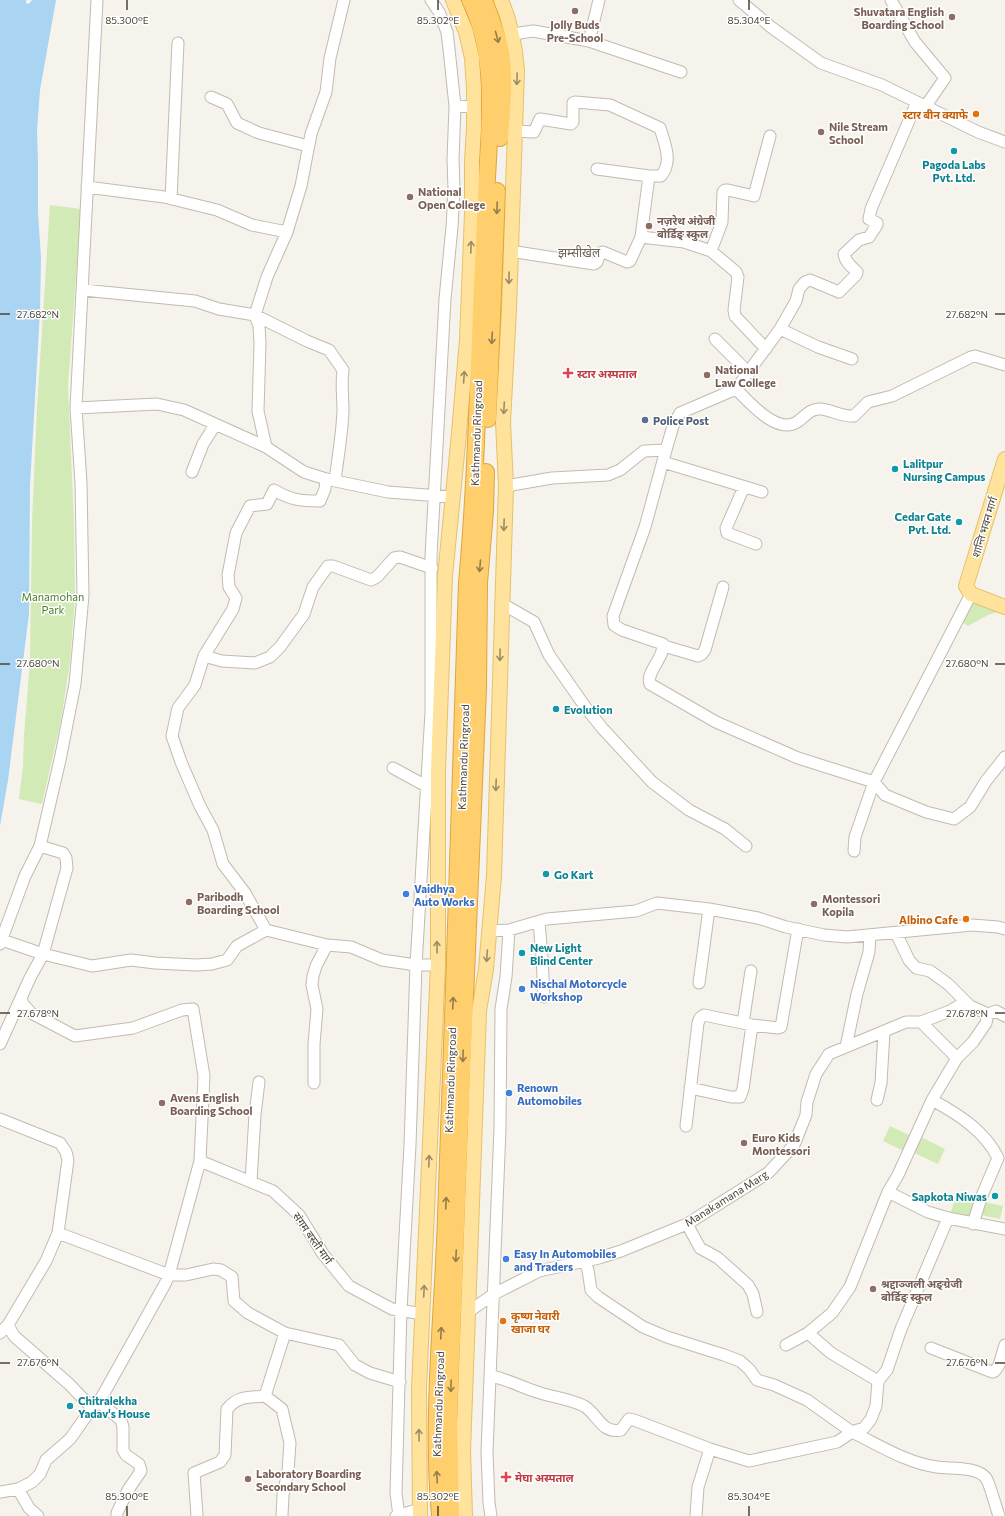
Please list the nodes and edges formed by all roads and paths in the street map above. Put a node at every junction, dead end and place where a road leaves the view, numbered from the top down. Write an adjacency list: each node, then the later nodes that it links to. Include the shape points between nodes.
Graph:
1 (97, 0): 25 (street)
2 (344, 0): 22 (street, via 330,58 326,92)
3 (431, 0): 17 (street, via 447,32)
4 (453, 0): 18 (main road, via 466,32 472,58)
5 (470, 0): 36 (highway, Kathmandu Ringroad, via 485,45 490,82 491,121)
6 (484, 0): 32 (highway, Kathmandu Ringroad, one-way to 32, via 500,48 503,76 498,158)
7 (501, 0): 11 (main road)
8 (599, 0): 12 (street)
9 (739, 0): 16 (street, via 821,63 882,85)
10 (890, 0): 16 (street, via 915,42 945,78)
11 (513, 34): 12 (street, via 533,31); 19 (main road, one-way to 19, via 517,70)
12 (589, 41): 14 (street)
13 (178, 43): 26 (street)
14 (681, 72)
15 (211, 97): 22 (street, via 227,104 237,123 259,133)
16 (921, 104): 21 (street, via 978,132); 34 (street, via 871,209 870,220 877,225 869,237 859,240 844,254 847,263 857,272 856,275 839,292 810,280 805,282 799,289 796,301)
17 (455, 106): 18 (street); 53 (street, via 452,227 444,299)
18 (474, 107): 36 (main road, one-way to 18)
19 (516, 131): 24 (street, via 534,132 540,119 571,124 575,102 610,105 660,128 667,149 666,170 661,176); 29 (main road)
20 (770, 136): 30 (street, via 754,196 728,190 723,192 722,222)
21 (1005, 142)
22 (308, 146): 27 (street, via 301,186)
23 (598, 169): 24 (street)
24 (649, 176): 28 (street)
25 (87, 187): 26 (street); 31 (street)
26 (171, 198): 27 (street, via 217,210 252,224)
27 (287, 232): 33 (street, via 267,277)
28 (641, 237): 29 (street, via 630,261 627,262 603,252 594,264); 30 (street, via 684,242)
29 (510, 251): 32 (main road, one-way to 32)
30 (711, 251): 37 (street, via 737,274 735,316)
31 (83, 290): 33 (street, via 195,301 219,309); 42 (street)
32 (501, 308): 50 (main road, one-way to 50); 141 (highway, Kathmandu Ringroad, one-way to 141, via 479,583 477,711 450,1395)
33 (256, 315): 44 (street, via 260,343 258,411); 49 (street, via 329,350 343,370 342,430)
34 (780, 329): 37 (street); 38 (street)
35 (715, 339): 40 (street)
36 (473, 341): 54 (main road, one-way to 36); 140 (highway, Kathmandu Ringroad, one-way to 36, via 437,1413 456,967 467,583 473,508)
37 (766, 349): 40 (street)
38 (852, 359)
39 (1005, 365): 41 (street, via 975,356 892,396 868,402 854,416 821,409 814,410 796,423 786,426 758,412)
40 (749, 373): 41 (street)
41 (736, 389): 45 (street, via 680,413)
42 (76, 408): 43 (street, via 157,404 184,410); 67 (street, via 81,482 83,595 75,684)
43 (215, 425): 44 (street); 48 (street, via 203,444)
44 (266, 447): 49 (street, via 304,472)
45 (666, 450): 47 (street); 50 (street, via 644,451 620,470 608,475 552,478)
46 (1005, 459): 58 (main road, शान्ति भवन मार्ग, via 966,586)
47 (663, 462): 51 (street); 61 (street, via 645,527 613,616 614,625 622,630 660,642)
48 (192, 472)
49 (331, 480): 53 (street, via 388,492); 62 (street, via 320,501 287,498 274,490 267,504 250,506 236,532 228,575 229,587 236,598 233,609)
50 (506, 486): 59 (main road, one-way to 59)
51 (744, 487): 52 (street); 55 (street, via 726,528 727,533)
52 (762, 492)
53 (434, 495): 54 (street); 56 (street)
54 (452, 496): 83 (main road, one-way to 54, via 438,770 445,576)
55 (756, 544)
56 (432, 568): 62 (street, via 400,557 394,558 371,580 328,566 313,587 304,614 270,657 255,663 222,661); 66 (street, via 431,712)
57 (723, 587): 61 (street, via 702,654 698,656)
58 (971, 594): 60 (main road); 65 (street)
59 (501, 603): 68 (street, via 534,622 549,655 586,708 652,782 689,810 725,829); 76 (main road, one-way to 76, via 494,876)
60 (1005, 607)
61 (664, 646): 65 (street, via 649,678 650,684 716,722 798,758)
62 (204, 656): 74 (street, via 195,685 178,708 172,736 212,830 223,864 245,893)
63 (1005, 758): 65 (street, via 986,780 970,807 954,819 926,812 885,795)
64 (393, 768): 66 (street)
65 (874, 782): 69 (street, via 855,837)
66 (426, 786): 82 (street)
67 (40, 846): 79 (street, via 25,876); 81 (street, via 62,853 66,858 67,868)
68 (746, 846)
69 (854, 852)
70 (709, 909): 71 (street, via 657,903 636,911 547,919); 72 (street); 85 (street)
71 (539, 922): 75 (street); 86 (street)
72 (798, 929): 78 (street, via 847,937); 92 (street, via 781,1027)
73 (1005, 929): 77 (street, via 972,925)
74 (266, 930): 80 (street); 81 (street, via 237,946 226,960 212,964 131,960 92,966)
75 (509, 930): 76 (street); 114 (street, via 501,1009)
76 (489, 931): 116 (main road, one-way to 116, via 479,1011)
77 (896, 933): 78 (street); 88 (street, via 902,949 916,968 930,971 948,984)
78 (870, 935): 95 (street)
79 (1, 942): 81 (street)
80 (327, 945): 82 (street, via 351,947 382,960); 98 (street, via 316,966 312,985 317,1009)
81 (43, 954): 87 (street)
82 (416, 965): 83 (street); 115 (street)
83 (438, 965): 118 (main road, one-way to 83)
84 (751, 971): 92 (street)
85 (699, 983)
86 (544, 997)
87 (21, 998): 94 (street); 104 (street, via 31,1013 75,1036 132,1028 182,1010 193,1009 204,1076)
88 (965, 1002): 89 (street); 91 (street, Manakamana Marg)
89 (988, 1014): 90 (street, via 996,1010); 96 (street, via 986,1023 973,1042)
90 (1005, 1016)
91 (921, 1022): 93 (street, Manakamana Marg, via 906,1022); 96 (street)
92 (747, 1024): 99 (street, via 704,1015 700,1018); 99 (street, via 743,1089 740,1097)
93 (884, 1032): 95 (street, Manakamana Marg); 100 (street, via 881,1083)
94 (0, 1044)
95 (846, 1047): 108 (street, Manakamana Marg, via 829,1054 816,1074 807,1102 806,1115 794,1145 768,1173)
96 (957, 1058): 101 (street)
97 (259, 1082): 105 (street)
98 (314, 1083)
99 (690, 1088): 103 (street)
100 (877, 1100)
101 (932, 1100): 106 (street); 109 (street, via 961,1116 992,1146 998,1158)
102 (0, 1119): 111 (street, via 60,1143 66,1152 68,1160)
103 (686, 1126)
104 (200, 1160): 105 (street, संगम बस्ती मार्ग); 113 (street)
105 (251, 1182): 115 (street, संगम बस्ती मार्ग, via 273,1191 299,1215 323,1254 349,1286)
106 (888, 1192): 107 (street, via 928,1212); 121 (street, via 850,1287 832,1313)
107 (948, 1218): 109 (street); 126 (street, via 901,1329 887,1370)
108 (687, 1224): 112 (street, Manakamana Marg, via 621,1251); 117 (street, via 700,1248 718,1258 748,1286 753,1294)
109 (973, 1224): 110 (street)
110 (1005, 1229)
111 (58, 1232): 113 (street); 119 (street, via 46,1261)
112 (584, 1260): 114 (street, Manakamana Marg, via 539,1271); 130 (street, via 591,1290 643,1327 740,1361 757,1380 807,1400)
113 (169, 1275): 120 (street, via 221,1270 232,1277 234,1300 248,1313); 129 (street)
114 (494, 1294): 116 (street, Manakamana Marg); 125 (street)
115 (401, 1310): 118 (street, संगम बस्ती मार्ग); 127 (street)
116 (468, 1312): 142 (main road, via 463,1451)
117 (757, 1312)
118 (423, 1314): 134 (main road, one-way to 118, via 419,1410)
119 (4, 1329): 129 (street)
120 (286, 1333): 127 (street, via 339,1345 355,1365 370,1373); 128 (street)
121 (808, 1333): 122 (street); 126 (street, via 832,1353)
122 (786, 1344)
123 (1005, 1345): 124 (street, via 995,1372)
124 (931, 1348)
125 (491, 1376): 131 (street, via 586,1407 604,1426 614,1431 621,1430 629,1419); 143 (street, via 487,1452)
126 (878, 1381): 130 (street, via 876,1406 871,1419 864,1428)
127 (400, 1382): 139 (street, via 396,1493)
128 (265, 1396): 137 (street, via 237,1399 226,1409 225,1455 220,1462 194,1473); 138 (street, via 282,1409 290,1444 288,1471 282,1495)
129 (95, 1405): 132 (street, via 70,1440 46,1460 40,1474 32,1482); 136 (street, via 121,1420 123,1450 139,1464 141,1471 128,1490 116,1513)
130 (852, 1432): 131 (street, via 837,1442 749,1461); 145 (street, via 919,1463 937,1468 977,1472 986,1478)
131 (710, 1449): 144 (street, via 698,1487)
132 (18, 1489): 133 (street); 135 (street, via 29,1508)
133 (0, 1492)
134 (420, 1512): 139 (street)
135 (38, 1516)
136 (117, 1516)
137 (197, 1516)
138 (282, 1516)
139 (398, 1516)
140 (440, 1516)
141 (451, 1516)
142 (465, 1516)
143 (491, 1516)
144 (696, 1516)
145 (999, 1516)

